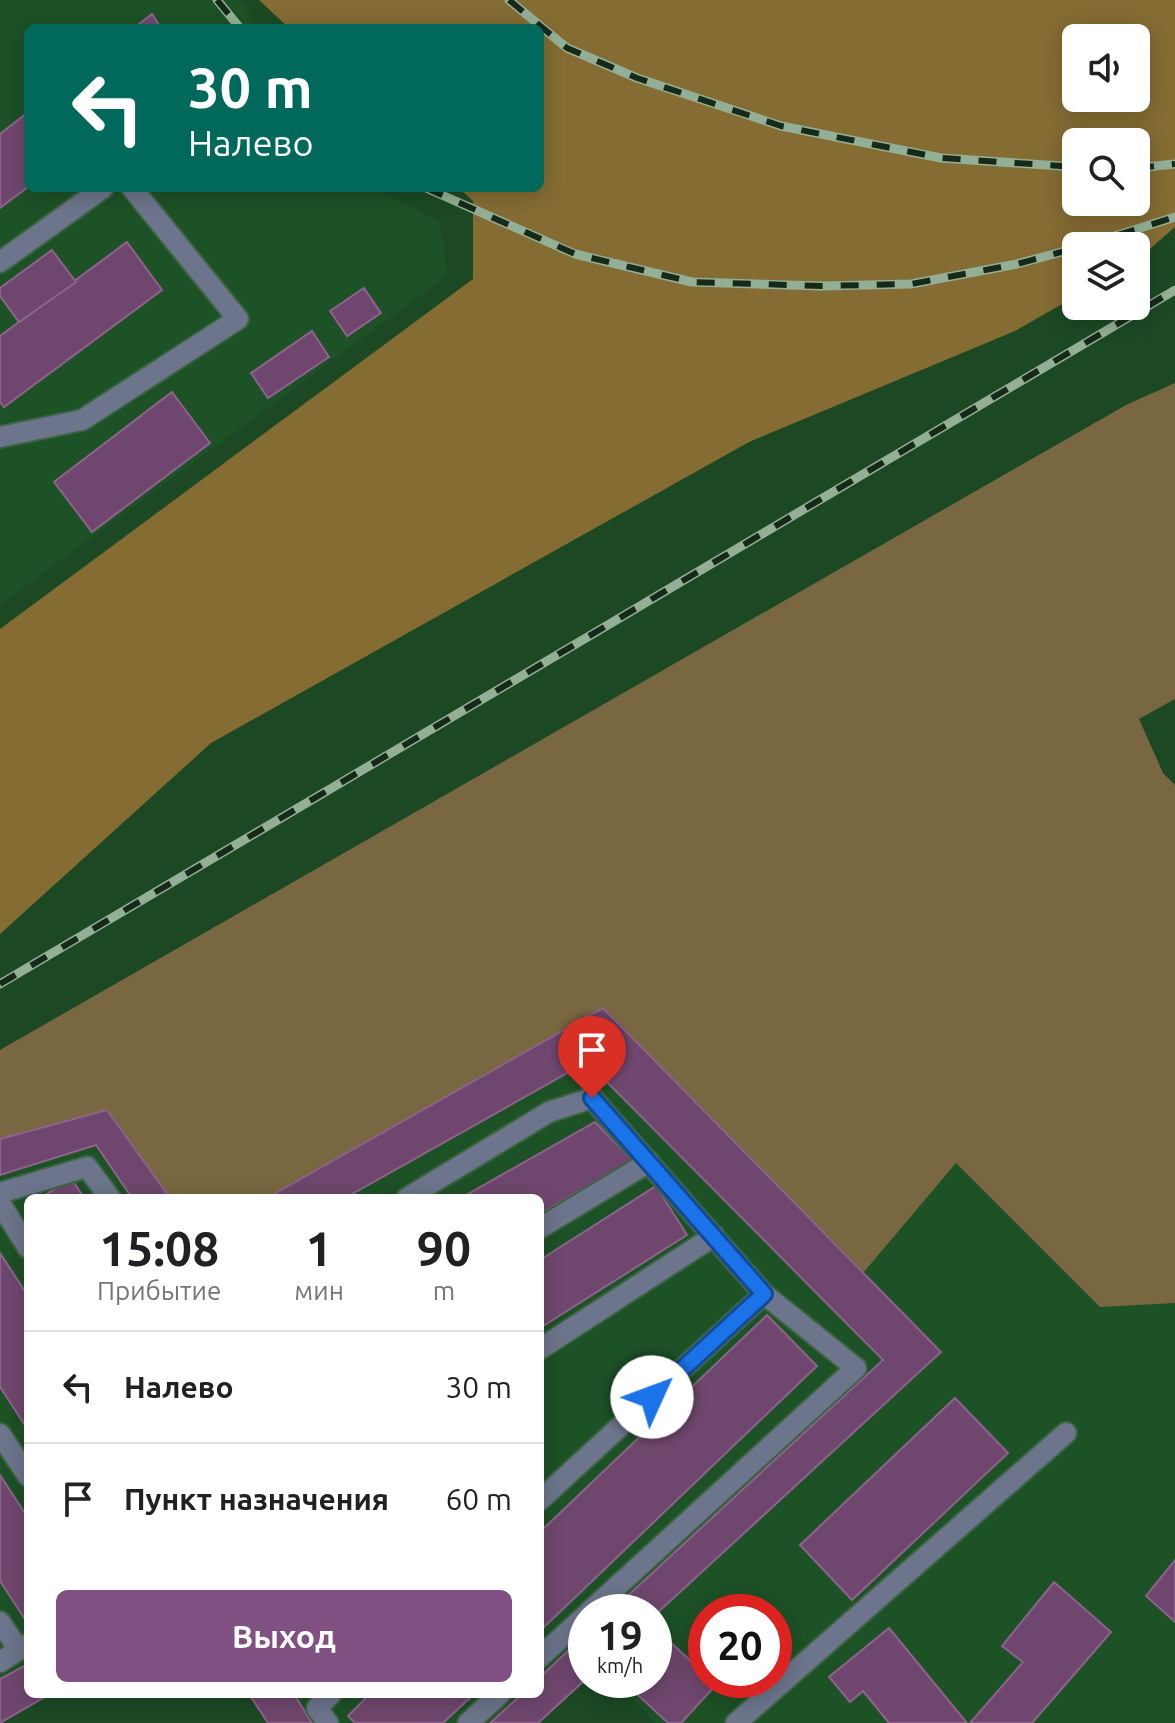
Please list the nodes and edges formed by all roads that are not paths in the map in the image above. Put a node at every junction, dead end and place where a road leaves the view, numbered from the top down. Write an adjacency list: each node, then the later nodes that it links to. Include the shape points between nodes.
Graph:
1 (97, 192): 3 (lane)
2 (135, 192): 4 (lane, via 238,319 82,420)
3 (0, 262)
4 (0, 437)
5 (649, 1162): 8 (lane, via 592,1098 549,1112); 10 (lane); 11 (lane)
6 (0, 1193): 7 (lane, via 87,1167)
7 (107, 1194)
8 (414, 1194)
9 (0, 1203): 12 (lane)
10 (544, 1226)
11 (714, 1236): 13 (lane); 14 (lane)
12 (24, 1242)
13 (764, 1294): 18 (lane); 19 (lane, via 856,1368)
14 (544, 1346)
15 (1066, 1433): 27 (lane)
16 (0, 1434): 17 (lane)
17 (24, 1470)
18 (544, 1496)
19 (610, 1594)
20 (0, 1622): 22 (lane)
21 (568, 1632): 23 (lane)
22 (23, 1647): 24 (lane)
23 (544, 1653)
24 (0, 1662)
25 (496, 1698): 26 (lane)
26 (468, 1723)
27 (736, 1723)

